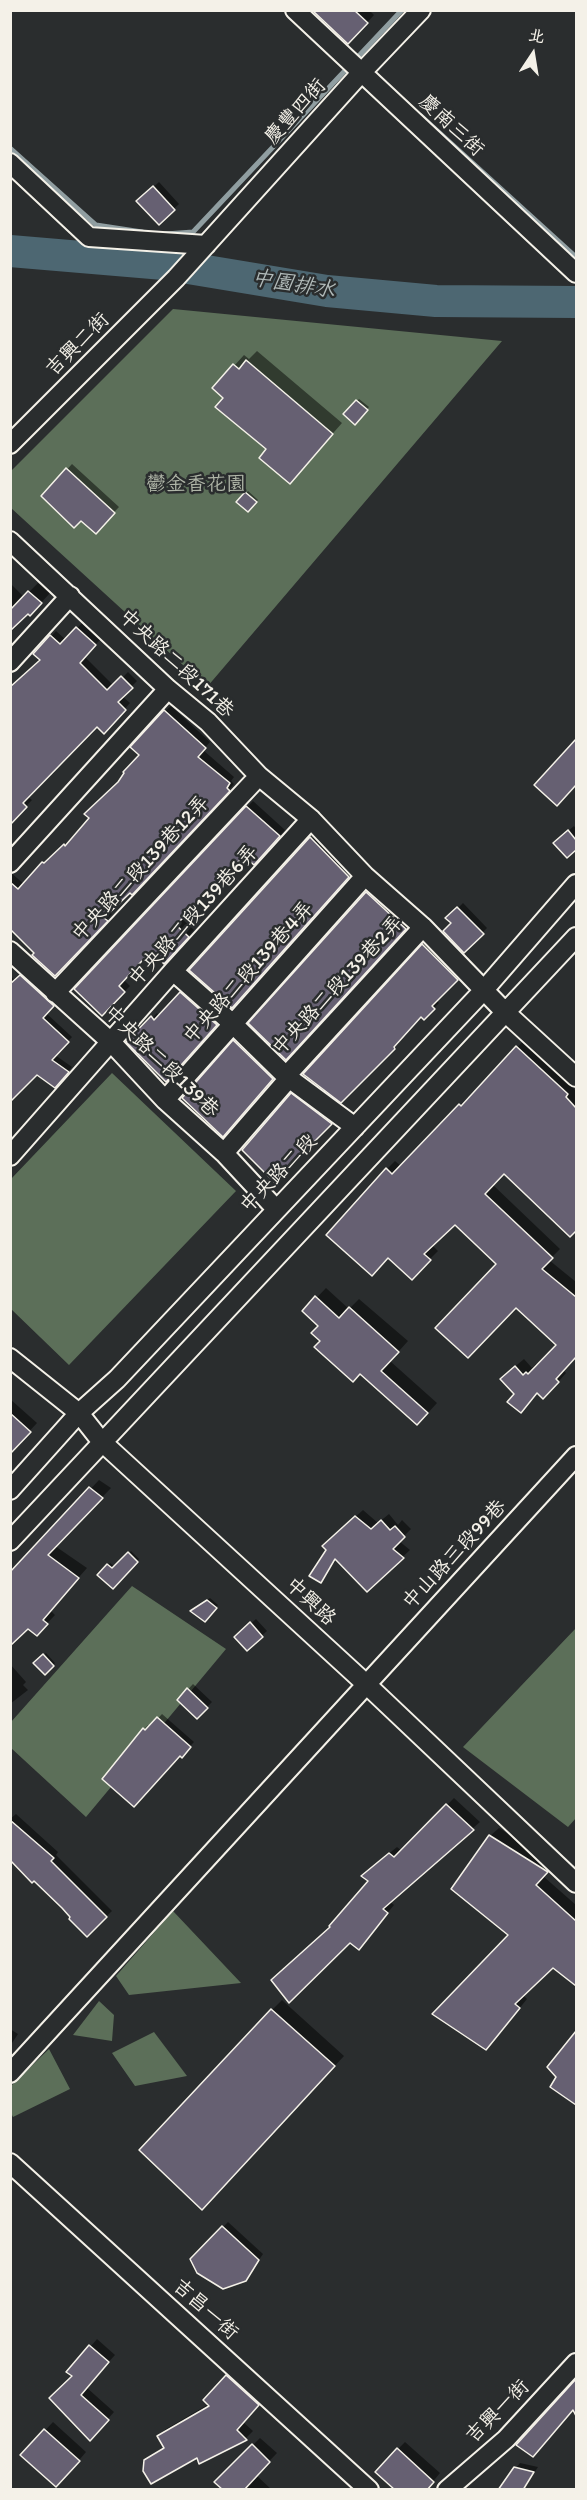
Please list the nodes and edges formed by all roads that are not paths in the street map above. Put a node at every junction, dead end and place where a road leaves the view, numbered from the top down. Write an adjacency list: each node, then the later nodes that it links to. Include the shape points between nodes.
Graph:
1 (296, 10): 3 (street, 慶南三街)
2 (421, 10): 3 (street, 慶豐四街)
3 (361, 73): 5 (street, 慶豐四街); 6 (street, 慶南三街)
4 (10, 163): 5 (street, via 89,237)
5 (206, 245): 7 (street, 慶豐四街)
6 (576, 273)
7 (176, 278): 8 (street, 吉興二街)
8 (10, 444)
9 (10, 541): 10 (street, 中央路二段171巷)
10 (70, 596): 11 (street); 12 (street, 中央路二段171巷)
11 (10, 662)
12 (168, 689): 13 (street, 中央路二段171巷, via 208,722); 15 (street)
13 (259, 776): 14 (street, 中央路二段171巷); 23 (street, 中央路二段139巷12弄)
14 (311, 819): 16 (street, 中央路二段171巷); 21 (street, 中央路二段139巷6弄)
15 (10, 863)
16 (365, 876): 18 (street, 中央路二段171巷); 25 (street, 中央路二段139巷4弄)
17 (576, 884): 22 (street, 中央路二段)
18 (423, 927): 22 (street, 中央路二段171巷); 27 (street, 中央路二段139巷2弄)
19 (576, 937): 24 (street)
20 (10, 951): 23 (street, 中央路二段139巷)
21 (172, 971): 25 (street); 26 (street, 中央路二段139巷6弄)
22 (483, 991): 24 (street, 中央路二段171巷); 30 (street, 中央路二段)
23 (56, 993): 26 (street, 中央路二段139巷)
24 (505, 1012): 28 (street, 中央路二段171巷); 36 (street)
25 (233, 1024): 27 (street); 29 (street, 中央路二段139巷4弄)
26 (112, 1043): 29 (street, 中央路二段139巷); 32 (street, 中央路二段139巷6弄)
27 (288, 1077): 30 (street); 31 (street, 中央路二段139巷2弄)
28 (576, 1077)
29 (165, 1100): 31 (street, 中央路二段139巷)
30 (355, 1127): 33 (street, 中央路二段)
31 (224, 1153): 33 (street, 中央路二段139巷)
32 (10, 1156)
33 (276, 1209): 35 (street, 中央路二段, via 117,1379)
34 (10, 1358): 35 (street, 中興路)
35 (79, 1413): 36 (street, 中興路); 38 (street, 中央路二段)
36 (101, 1441): 39 (street); 40 (street, 中興路)
37 (576, 1456): 40 (street, 中山路三段99巷)
38 (10, 1490)
39 (10, 1540)
40 (366, 1684): 41 (street, 中興路); 42 (street, 中山路三段99巷)
41 (576, 1883)
42 (10, 2073)
43 (10, 2163): 45 (street, 吉昌一街)
44 (576, 2363): 46 (street, 吉興一街, via 506,2439)
45 (369, 2490)
46 (447, 2490)

